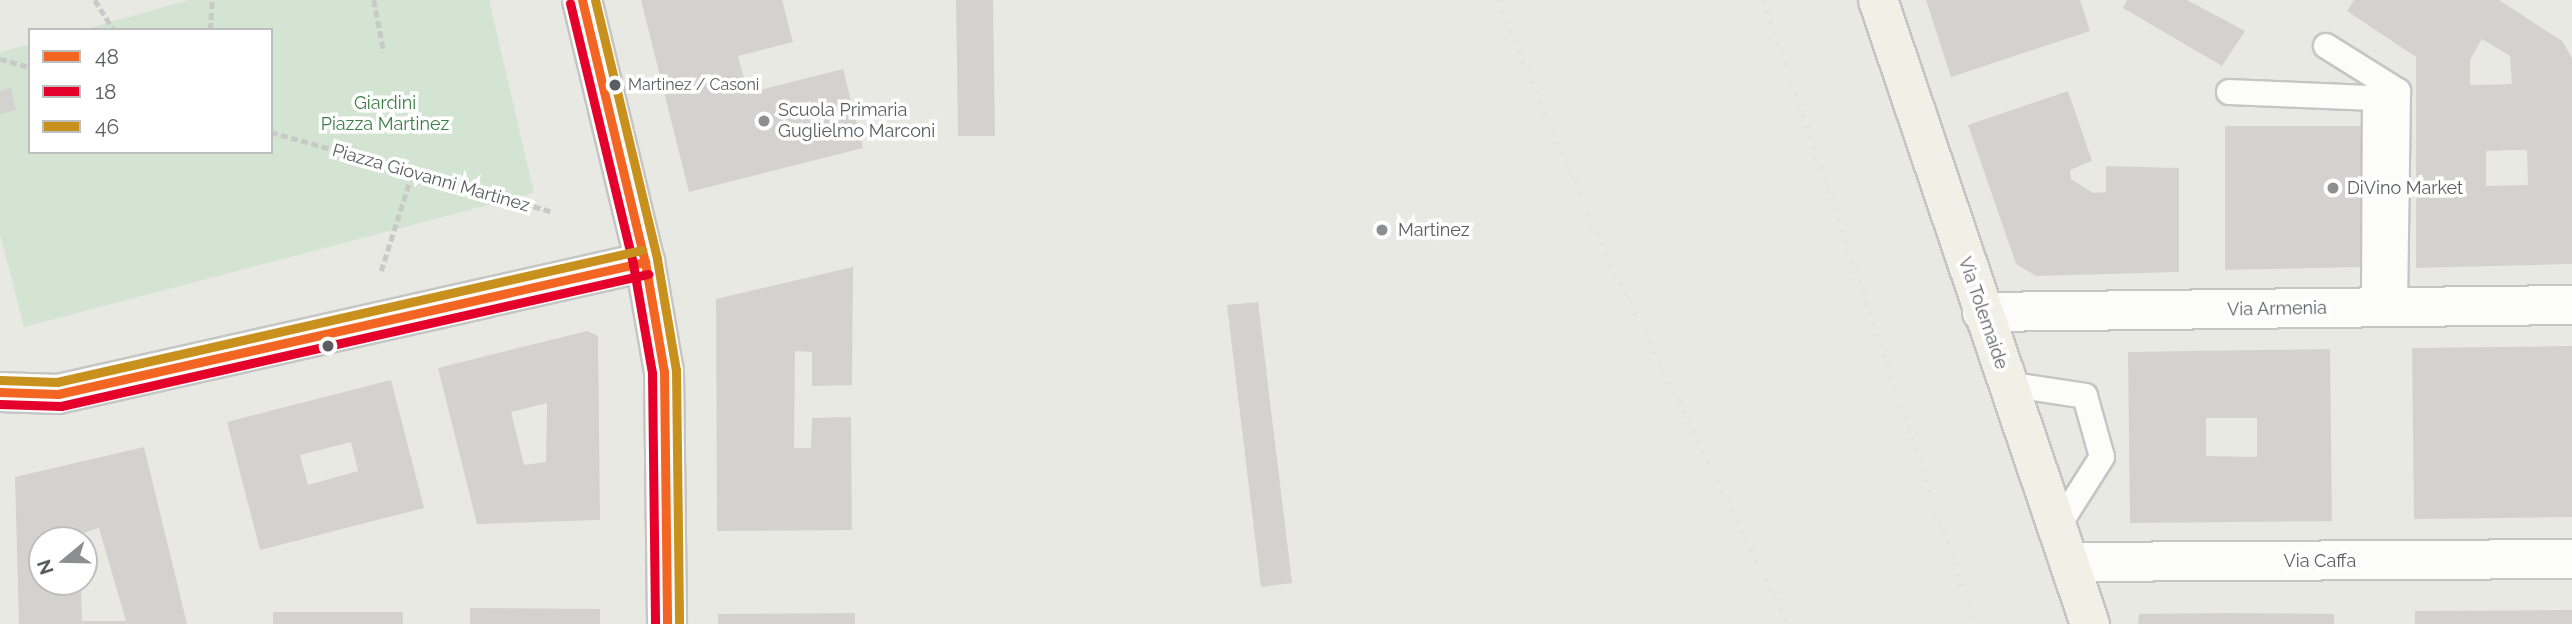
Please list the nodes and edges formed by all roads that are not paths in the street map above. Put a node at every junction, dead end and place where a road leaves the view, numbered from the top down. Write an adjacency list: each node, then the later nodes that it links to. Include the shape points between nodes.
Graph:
1 (582, 0): 5 (street)
2 (1878, 0): 8 (main road, Via Tolemaide)
3 (2326, 47): 7 (lane, via 2398,91)
4 (2229, 92): 7 (lane, via 2375,97)
5 (645, 262): 10 (street, via 58,394); 13 (street, via 664,373)
6 (2572, 305): 7 (street, Via Armenia)
7 (2384, 308): 8 (street, Via Armenia)
8 (1982, 312): 9 (main road, Via Tolemaide)
9 (2007, 384): 11 (main road, Via Tolemaide); 11 (lane, via 2085,396 2102,457)
10 (0, 391)
11 (2063, 545): 12 (street, Via Caffa); 14 (main road, Via Tolemaide)
12 (2572, 559)
13 (667, 624)
14 (2090, 624)

